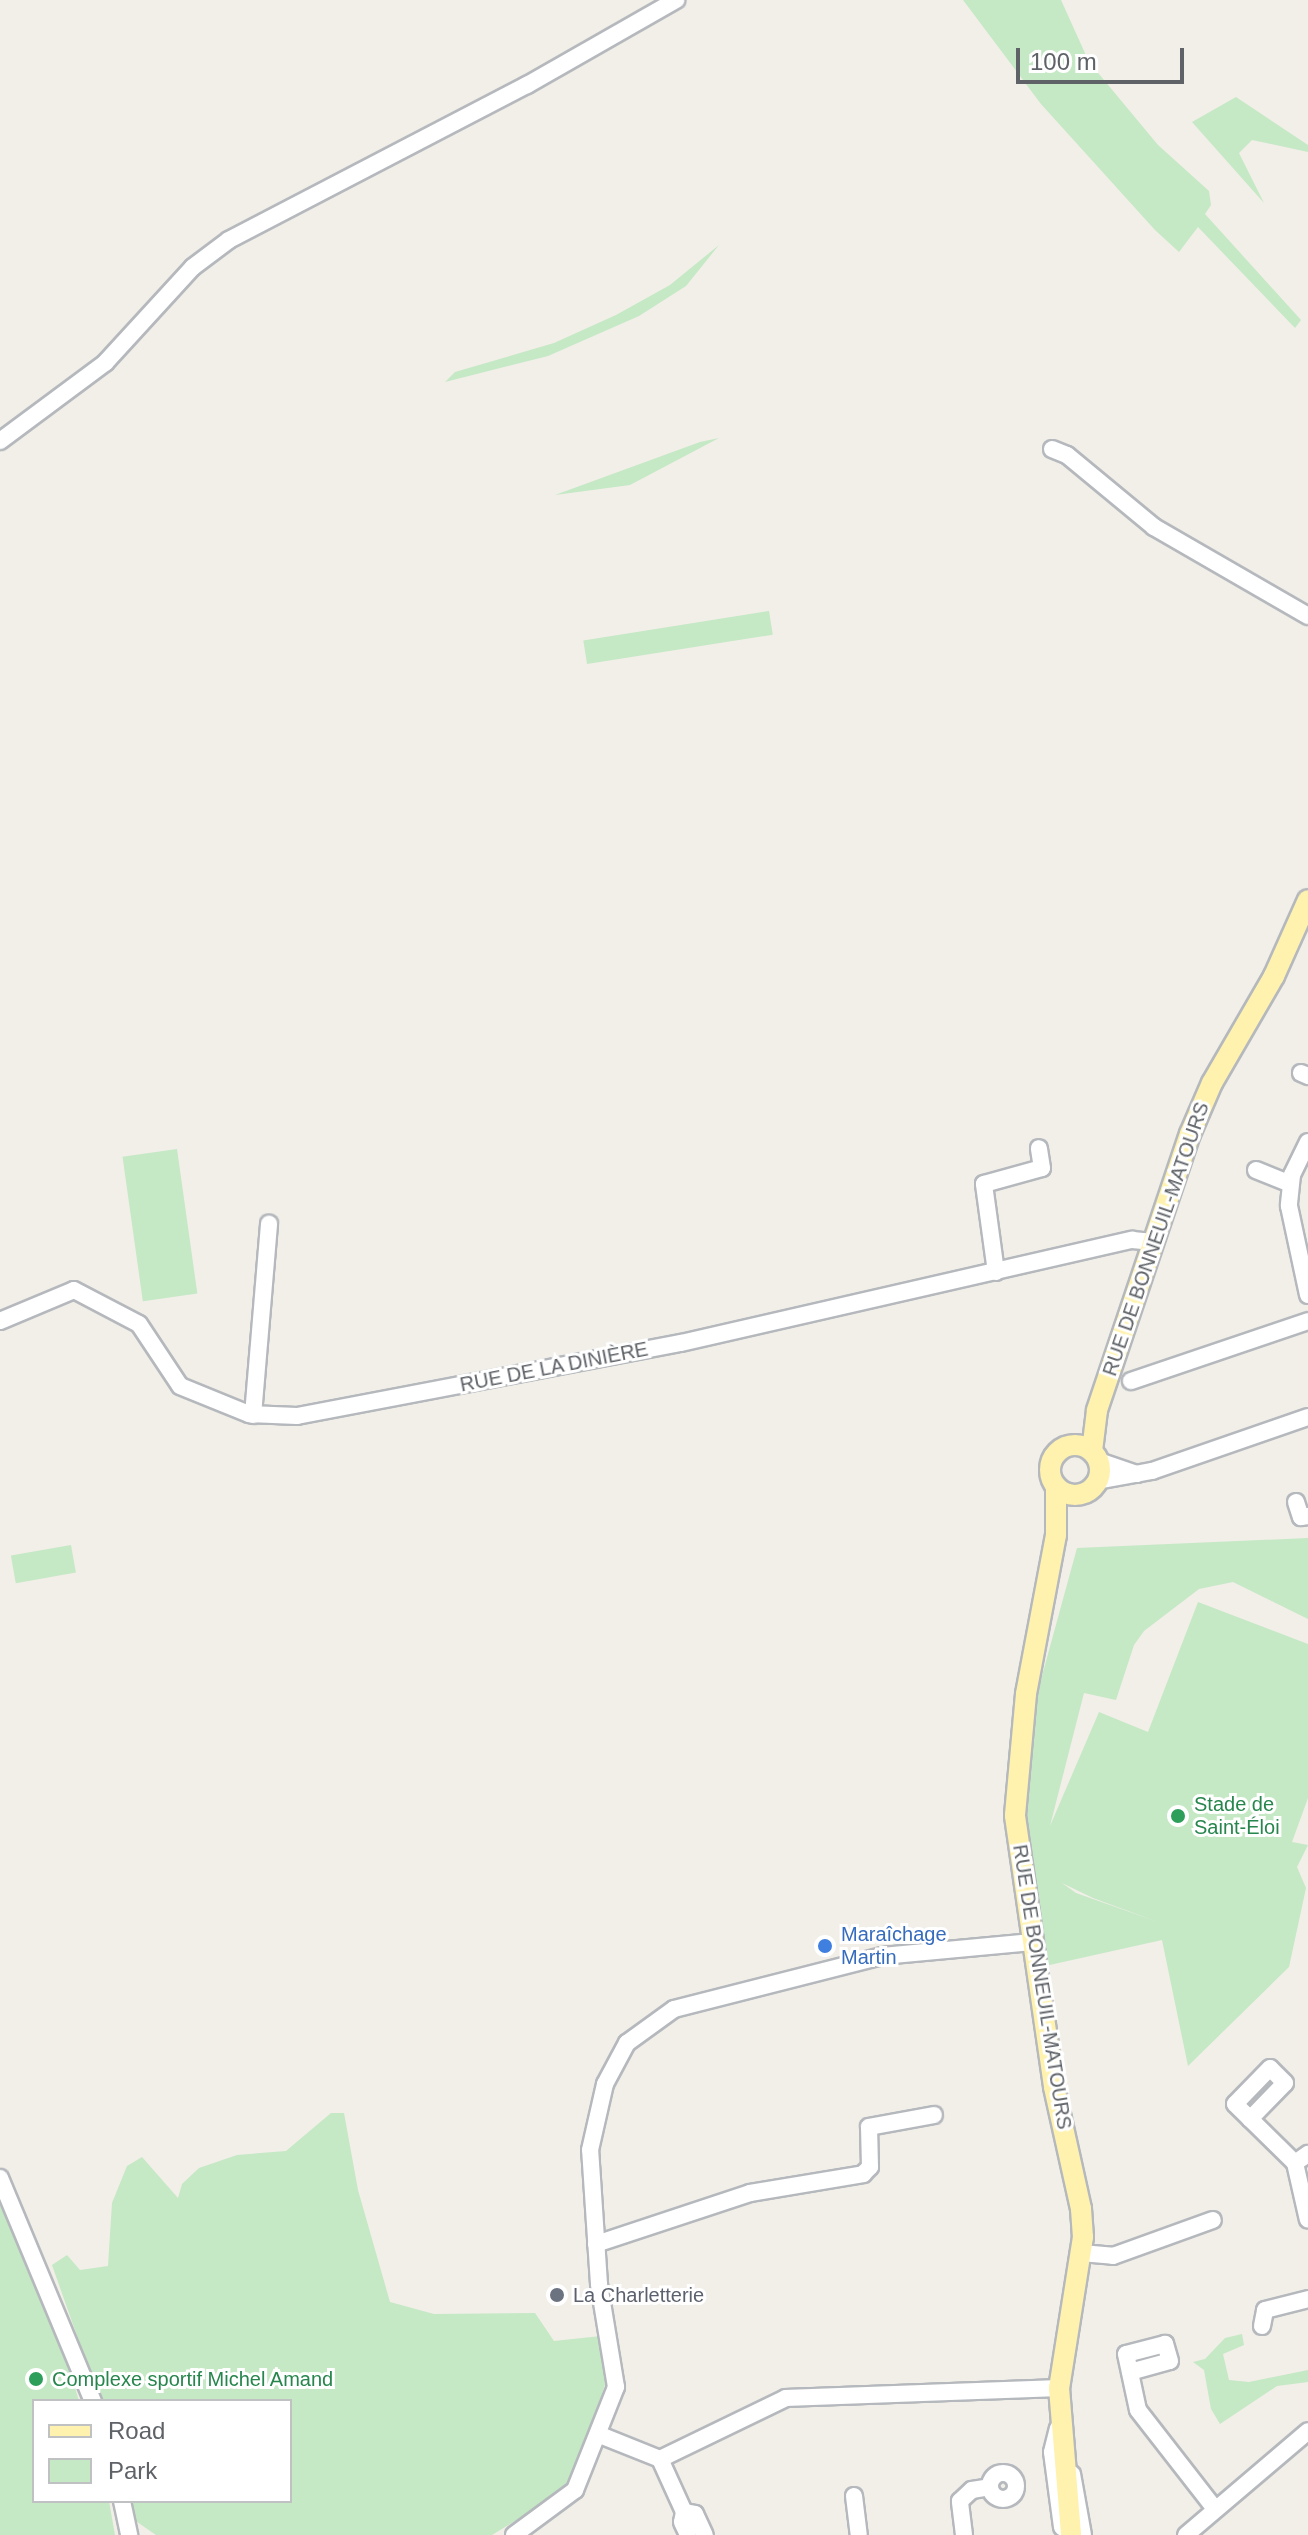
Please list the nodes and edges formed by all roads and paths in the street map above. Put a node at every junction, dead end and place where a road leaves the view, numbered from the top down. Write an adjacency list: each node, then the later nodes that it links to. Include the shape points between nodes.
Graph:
1 (676, 0): 2 (street, via 514,92 357,169 229,240 193,267 105,363)
2 (0, 441)
3 (1052, 449): 4 (street, via 1067,455 1165,534)
4 (1308, 616)
5 (1308, 900): 11 (main road, RUE DE BONNEUIL-MATOURS, via 1265,994 1201,1107)
6 (1308, 1142): 9 (street)
7 (1039, 1148): 12 (street, via 1042,1168 984,1184)
8 (1256, 1170): 9 (street)
9 (1290, 1184): 13 (street, via 1291,1221)
10 (269, 1224): 18 (street)
11 (1154, 1242): 12 (street, RUE DE LA DINIÈRE, via 1132,1240); 17 (main road, RUE DE BONNEUIL-MATOURS)
12 (996, 1272): 18 (street, RUE DE LA DINIÈRE, via 666,1346 297,1416)
13 (1308, 1295)
14 (0, 1321): 18 (street, RUE DE LA DINIÈRE, via 58,1293 83,1294 139,1324 180,1386)
15 (1308, 1321): 16 (street)
16 (1131, 1381)
17 (1097, 1410): 20 (main road, RUE DE BONNEUIL-MATOURS); 21 (main road, RUE DE BONNEUIL-MATOURS)
18 (253, 1415)
19 (1308, 1417): 21 (street, via 1138,1474)
20 (1071, 1444): 21 (main road); 22 (main road, RUE DE BONNEUIL-MATOURS, via 1050,1462)
21 (1096, 1465): 23 (main road)
22 (1056, 1488): 23 (main road); 26 (main road, RUE DE BONNEUIL-MATOURS)
23 (1076, 1495): 26 (main road, RUE DE BONNEUIL-MATOURS)
24 (1296, 1502): 25 (street, via 1301,1517)
25 (1308, 1516)
26 (1056, 1535): 27 (main road, RUE DE BONNEUIL-MATOURS, via 1040,1601 1014,1787)
27 (1032, 1942): 34 (street, via 882,1956 684,2005 648,2023 618,2055 596,2112 590,2150); 35 (main road, RUE DE BONNEUIL-MATOURS, via 1054,2087 1080,2194)
28 (934, 2115): 34 (street, via 869,2127 870,2167 863,2174 758,2190)
29 (1250, 2119): 29 (street, via 1285,2083 1270,2068 1235,2104); 30 (street)
30 (1301, 2158): 33 (street)
31 (0, 2178): 40 (street)
32 (1213, 2220): 35 (street, via 1113,2256)
33 (1308, 2220)
34 (596, 2244): 43 (street, via 617,2381)
35 (1081, 2253): 39 (main road, RUE DE BONNEUIL-MATOURS)
36 (1308, 2299): 37 (street, via 1265,2310)
37 (1262, 2326)
38 (1130, 2372): 49 (street, via 1138,2410 1149,2429)
39 (1059, 2388): 41 (main road, RUE DE BONNEUIL-MATOURS); 45 (street, via 786,2398)
40 (92, 2399)
41 (1060, 2422): 44 (main road, RUE DE BONNEUIL-MATOURS); 58 (street, via 1052,2452)
42 (1308, 2431): 49 (street)
43 (600, 2435): 45 (street); 53 (street, via 570,2496)
44 (1064, 2457): 59 (main road, RUE DE BONNEUIL-MATOURS); 60 (street, via 1076,2481)
45 (660, 2459): 50 (street)
46 (990, 2487): 57 (street, via 972,2490 960,2501)
47 (854, 2496): 56 (street)
48 (122, 2503): 52 (street)
49 (1215, 2509): 51 (street)
50 (684, 2512): 54 (street); 55 (street, via 695,2514)
51 (1194, 2533)
52 (129, 2535)
53 (514, 2535)
54 (688, 2535)
55 (705, 2535)
56 (859, 2535)
57 (964, 2535)
58 (1063, 2535)
59 (1071, 2535)
60 (1083, 2535)

